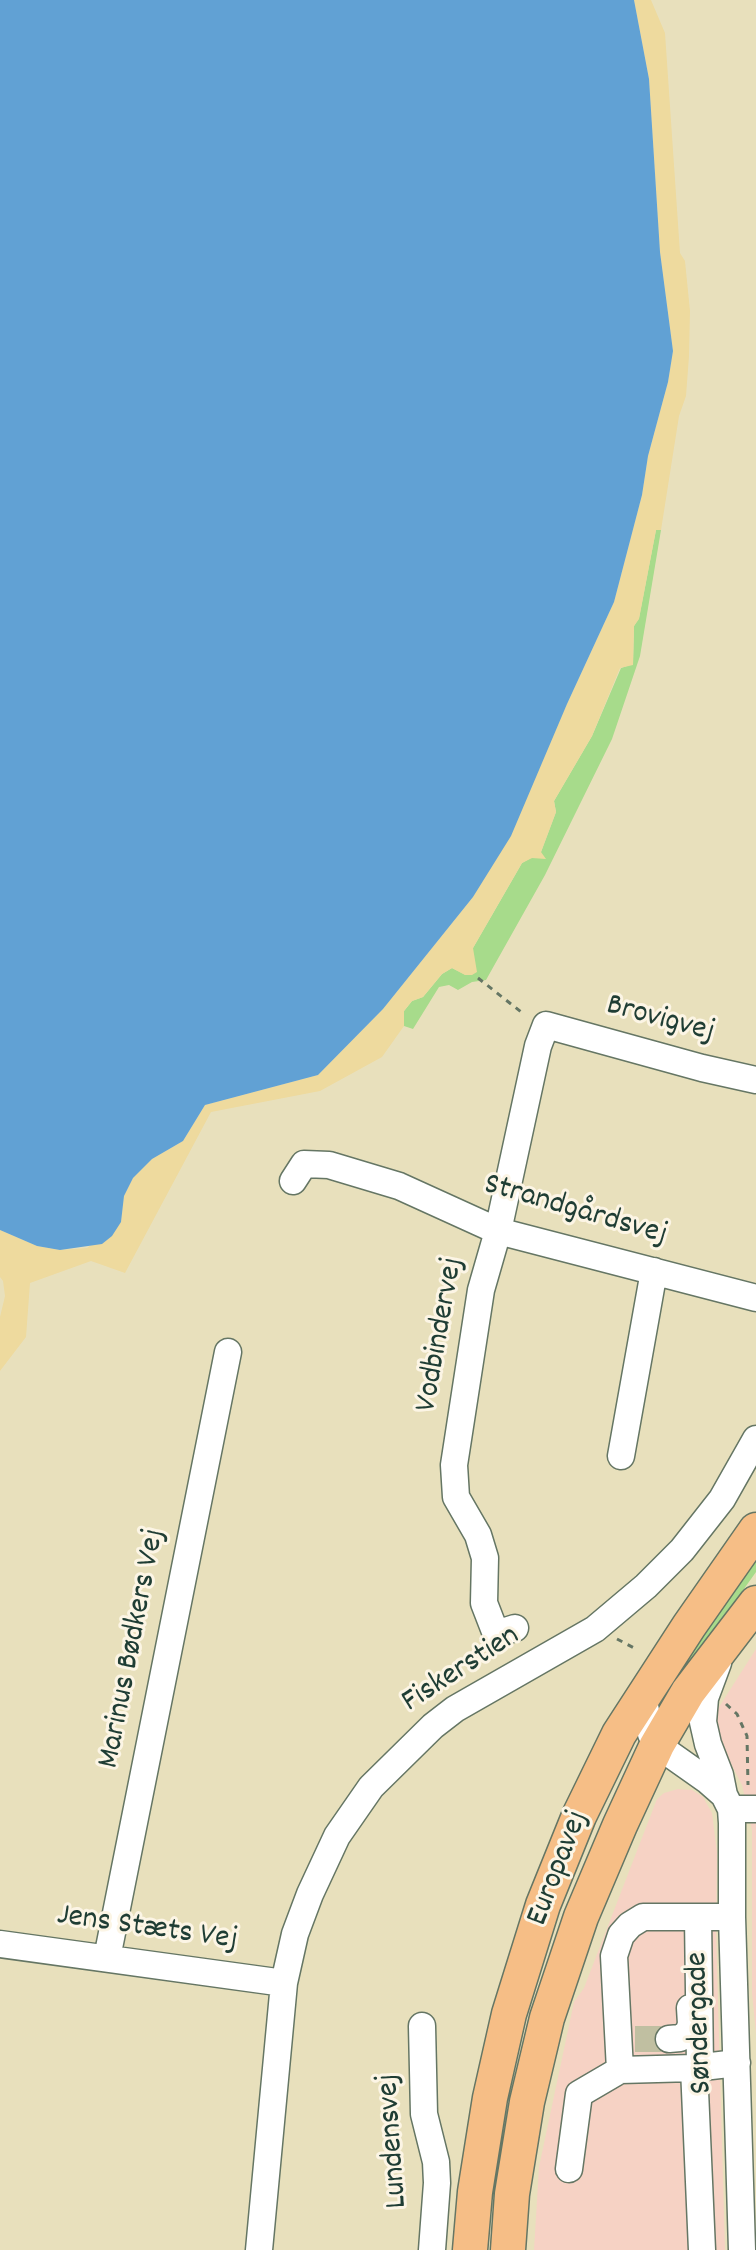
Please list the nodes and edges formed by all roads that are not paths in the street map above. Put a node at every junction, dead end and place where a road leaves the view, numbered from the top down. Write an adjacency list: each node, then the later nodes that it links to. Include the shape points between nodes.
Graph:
1 (546, 1025): 2 (street, Brovigvej); 4 (street, Vodbindervej)
2 (756, 1080)
3 (293, 1181): 4 (street, Strandgårdsvej, via 304,1164 329,1165 399,1186)
4 (498, 1231): 5 (street, Strandgårdsvej); 12 (street, Vodbindervej, via 481,1290 454,1465 456,1497 485,1558 484,1603 496,1634)
5 (654, 1271): 6 (street, Strandgårdsvej); 9 (street)
6 (756, 1298)
7 (228, 1352): 19 (street, Marinus Bødkers Vej)
8 (756, 1439): 21 (street, Fiskerstien, via 722,1499 646,1586 595,1629 455,1709 371,1787 337,1836 310,1894)
9 (621, 1456)
10 (756, 1530): 14 (main road, Europavej)
11 (756, 1603): 13 (main road, Europavej)
12 (515, 1628)
13 (731, 1634): 14 (main road, Europavej, via 688,1692); 15 (street, Søndergade, via 703,1710 706,1733)
14 (647, 1725): 15 (street, via 708,1781); 32 (main road, Europavej, via 579,1816 549,1890 509,2014 490,2098); 33 (main road, Europavej, via 558,1978 527,2102)
15 (736, 1799): 17 (street, Søndergade)
16 (698, 1917): 17 (street); 20 (street); 27 (street, via 643,1917 621,1935 614,1956 627,2040)
17 (732, 1917): 22 (street, Søndergade)
18 (0, 1944): 19 (street, Jens Stæts Vej)
19 (107, 1958): 21 (street, Jens Stæts Vej)
20 (699, 1971): 24 (street, via 690,1985 690,2029); 26 (street)
21 (284, 1983): 30 (street, Fiskerstien)
22 (746, 2013): 25 (street, Søndergade)
23 (422, 2026): 31 (street, Lundensvej, via 424,2114 437,2183)
24 (669, 2039)
25 (737, 2063): 26 (street); 29 (street, Søndergade)
26 (697, 2068): 27 (street); 34 (street)
27 (620, 2070): 28 (street, via 579,2094)
28 (569, 2169)
29 (748, 2174): 35 (street, Søndergade)
30 (259, 2250)
31 (432, 2250)
32 (470, 2250)
33 (508, 2250)
34 (702, 2250)
35 (742, 2250)

